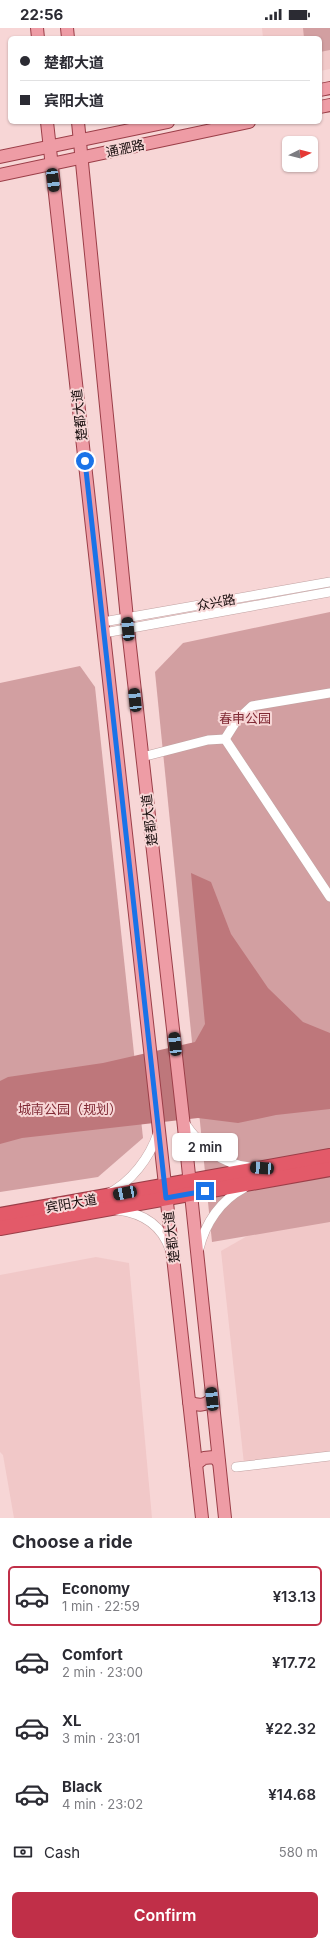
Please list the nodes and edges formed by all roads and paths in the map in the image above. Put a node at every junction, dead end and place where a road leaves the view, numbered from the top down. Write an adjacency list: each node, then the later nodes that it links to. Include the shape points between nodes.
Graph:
1 (47, 124): 6 (main road, 楚都大道)
2 (78, 124): 5 (main road, 楚都大道)
3 (158, 124): 5 (main road, 通淝路)
4 (240, 124): 8 (main road, 通淝路)
5 (80, 140): 6 (main road, 通淝路); 8 (main road, 楚都大道)
6 (50, 147): 7 (main road, 通淝路); 9 (main road, 楚都大道)
7 (0, 157)
8 (83, 157): 9 (main road, 通淝路); 14 (main road, 楚都大道)
9 (52, 164): 10 (main road, 通淝路); 13 (main road, 楚都大道)
10 (0, 175)
11 (330, 582): 13 (street, 众兴路)
12 (330, 592): 14 (street, 众兴路)
13 (103, 627): 14 (street, 众兴路); 20 (main road, 楚都大道)
14 (128, 629): 17 (main road, 楚都大道)
15 (330, 693): 16 (street, via 252,706 237,720)
16 (225, 739): 17 (street, via 208,740); 18 (street)
17 (142, 757): 19 (main road, 楚都大道)
18 (330, 897)
19 (183, 1120): 23 (street, via 207,1148 226,1162); 24 (main road, 楚都大道)
20 (159, 1128): 25 (main road, 楚都大道); 26 (street, via 153,1148 139,1168)
21 (330, 1156): 23 (highway, 宾阳大道)
22 (330, 1169): 23 (highway, 宾阳大道)
23 (261, 1174): 24 (highway, 宾阳大道); 29 (street, via 219,1207 201,1239)
24 (190, 1187): 25 (highway, 宾阳大道); 29 (main road, 楚都大道)
25 (165, 1192): 26 (highway, 宾阳大道); 30 (main road, 楚都大道)
26 (100, 1204): 27 (highway, 宾阳大道); 28 (highway, 宾阳大道); 30 (street, via 141,1215 154,1224 168,1245)
27 (0, 1215)
28 (0, 1228)
29 (198, 1258): 31 (main road, 楚都大道)
30 (174, 1264): 32 (main road, 楚都大道)
31 (212, 1399): 32 (main road, via 207,1404 197,1406); 34 (main road, 楚都大道)
32 (189, 1402): 35 (main road, 楚都大道)
33 (330, 1456): 36 (street)
34 (219, 1462): 35 (main road, via 214,1457 204,1458); 38 (main road, 楚都大道)
35 (196, 1464): 37 (main road, 楚都大道)
36 (236, 1467)
37 (202, 1518)
38 (225, 1518)

